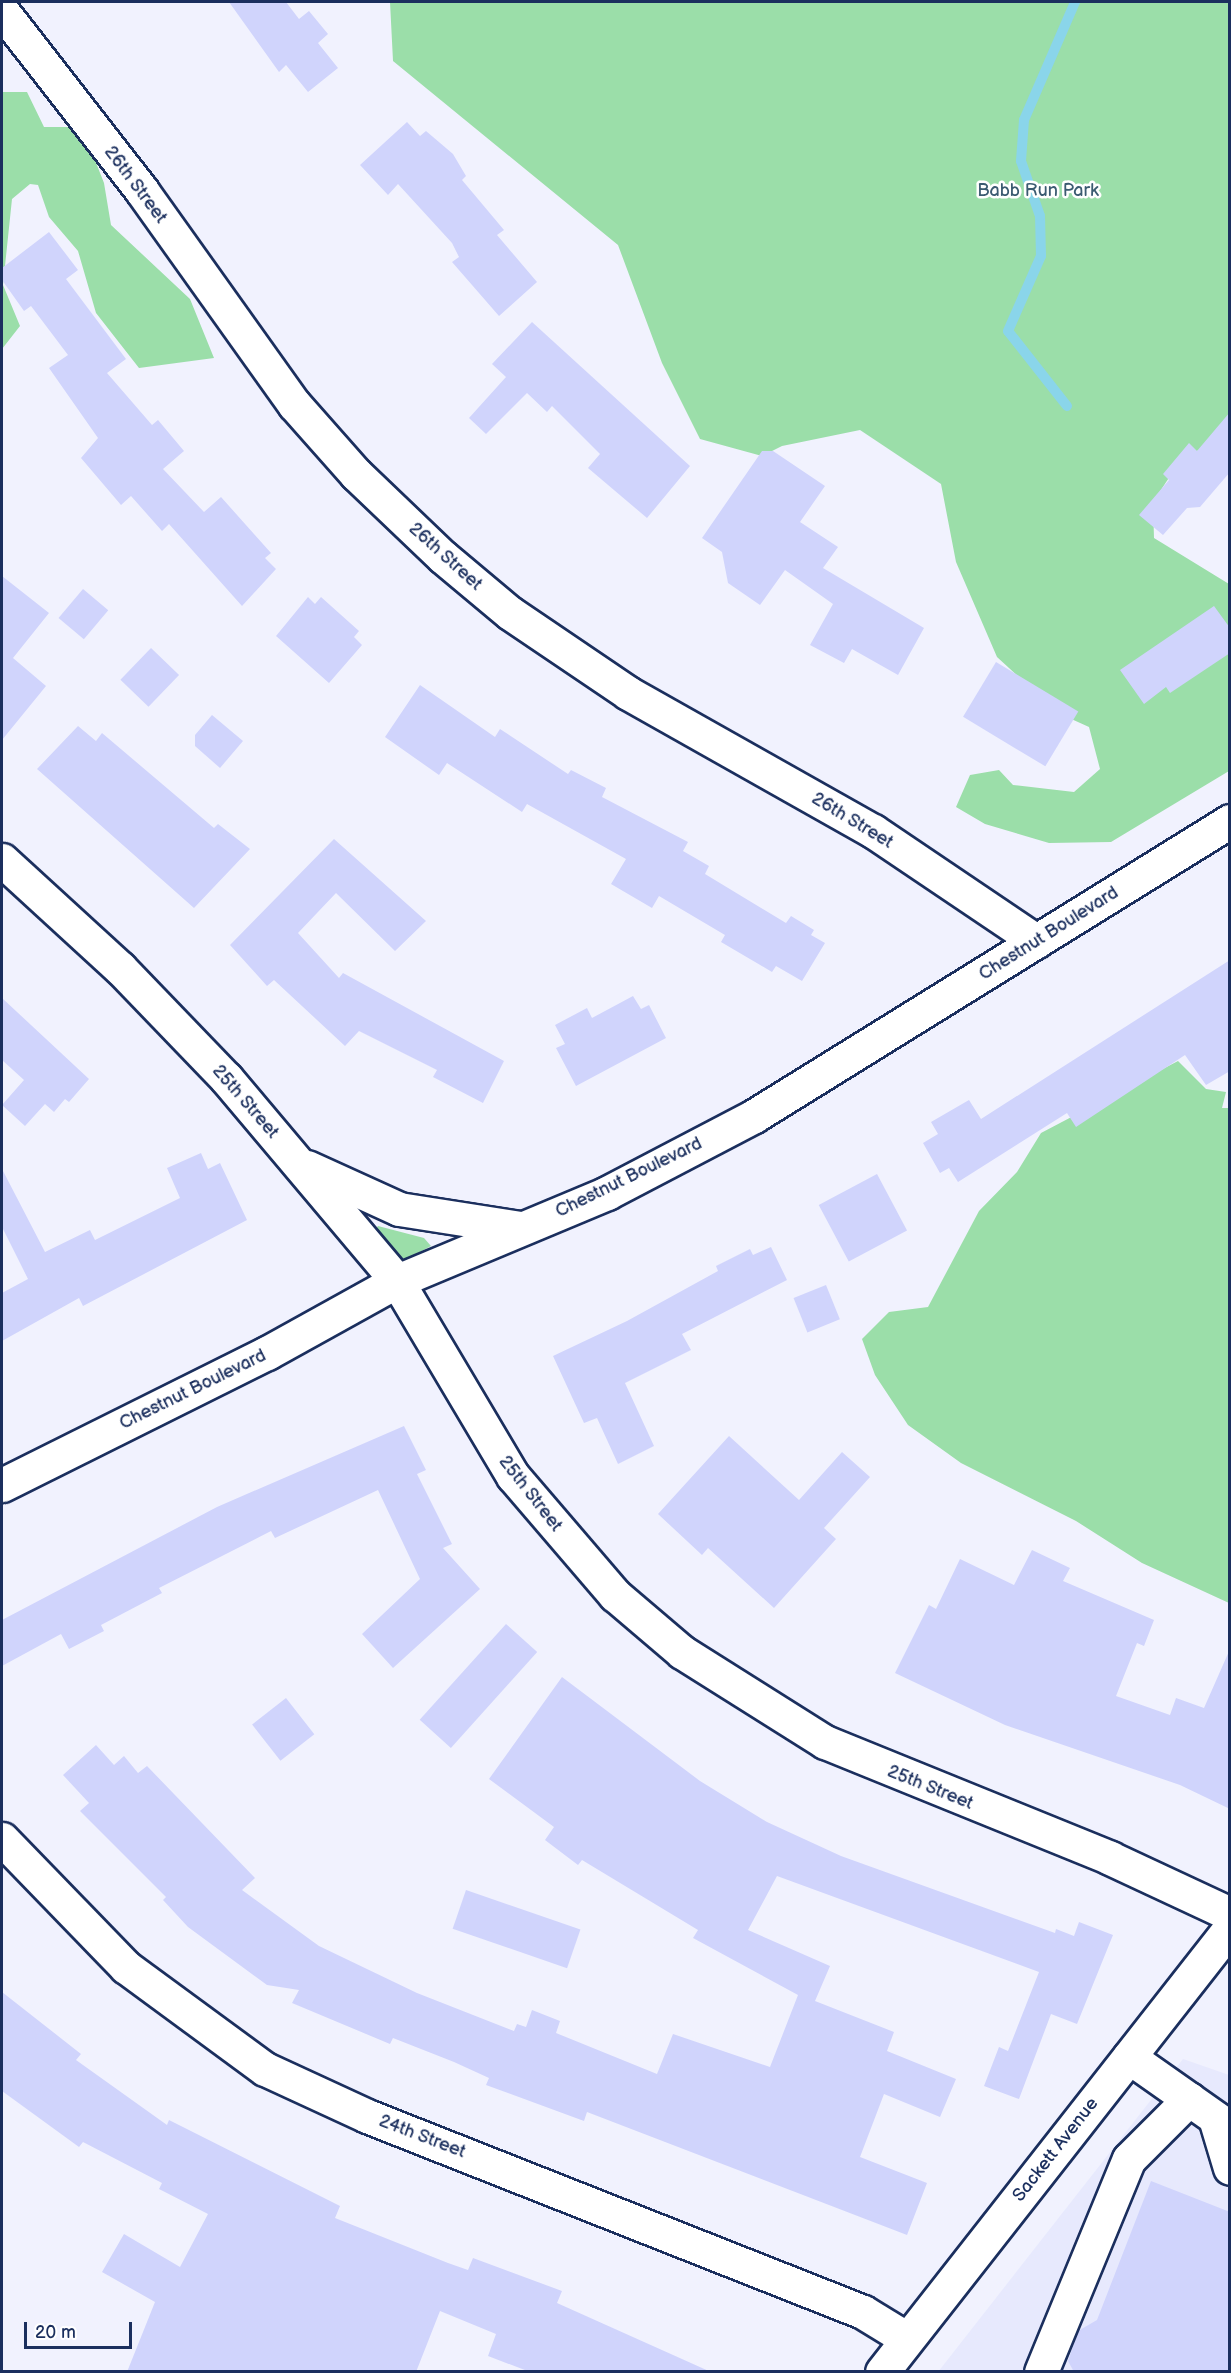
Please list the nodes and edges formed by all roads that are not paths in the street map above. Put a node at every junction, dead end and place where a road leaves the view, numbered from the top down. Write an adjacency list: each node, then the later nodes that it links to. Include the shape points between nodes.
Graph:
1 (2, 11): 4 (street, 26th Street, via 142,192 294,405 356,474 442,557 510,613 628,693 873,831)
2 (1230, 821): 4 (street, Chestnut Boulevard)
3 (2, 860): 5 (street, 25th Street, via 151,1000)
4 (1036, 941): 6 (street, Chestnut Boulevard, via 754,1116 607,1193)
5 (295, 1161): 6 (street, via 399,1209); 7 (street, 25th Street)
6 (522, 1228): 7 (street, Chestnut Boulevard)
7 (397, 1281): 8 (street, Chestnut Boulevard, via 267,1353); 10 (street, 25th Street, via 513,1476 615,1594 682,1652 825,1742 1110,1858)
8 (2, 1485)
9 (2, 1839): 16 (street, 24th Street, via 126,1967 265,2069 367,2116 853,2308)
10 (1230, 1914)
11 (1230, 1929): 12 (street, Sackett Avenue)
12 (1129, 2057): 13 (street); 16 (street, Sackett Avenue)
13 (1189, 2099): 14 (street); 17 (street, via 1129,2159)
14 (1222, 2123): 15 (street)
15 (1230, 2168)
16 (904, 2337): 18 (street, Sackett Avenue)
17 (1053, 2339): 19 (street); 20 (street)
18 (882, 2372)
19 (1021, 2372)
20 (1041, 2372)

